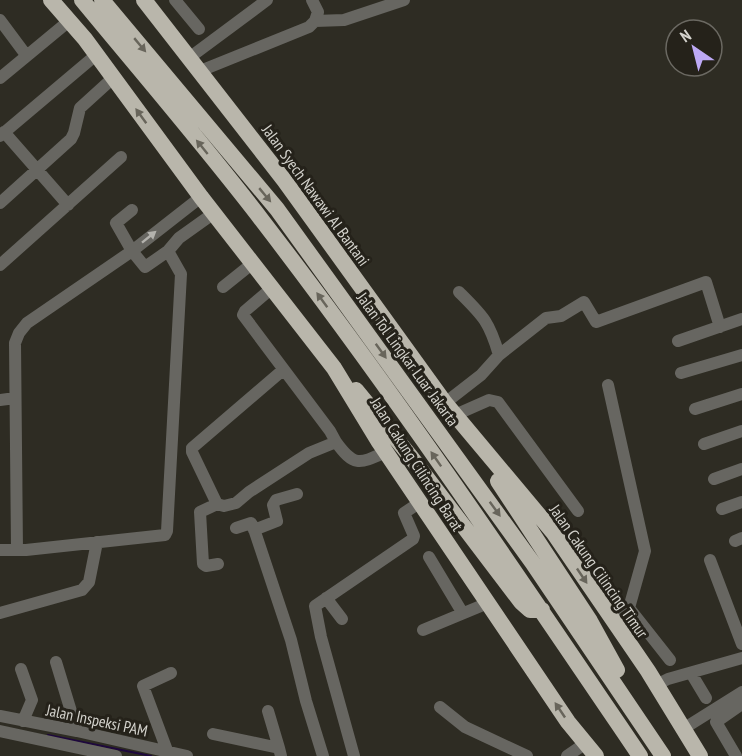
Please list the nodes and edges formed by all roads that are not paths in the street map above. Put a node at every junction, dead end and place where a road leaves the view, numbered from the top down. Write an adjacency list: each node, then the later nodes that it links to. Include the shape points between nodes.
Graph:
1 (51, 0): 10 (highway)
2 (82, 0): 73 (highway, one-way to 2, via 303,274)
3 (102, 0): 92 (highway, Jalan Tol Lingkar Luar Jakarta, one-way to 92, via 277,209 532,562)
4 (176, 0): 12 (street)
5 (267, 0): 15 (street)
6 (312, 0): 11 (street, via 318,12)
7 (404, 0): 11 (street, via 344,20)
8 (147, 1): 15 (highway, Jalan Syech Nawawi Al Bantani)
9 (0, 20): 13 (street)
10 (69, 21): 13 (street); 14 (highway)
11 (315, 21): 16 (street, via 309,27)
12 (199, 29)
13 (27, 55): 17 (street)
14 (96, 55): 18 (highway); 19 (street)
15 (189, 58): 16 (highway, Jalan Syech Nawawi Al Bantani)
16 (200, 71): 48 (highway, Jalan Syech Nawawi Al Bantani)
17 (0, 78)
18 (113, 78): 21 (street, via 80,108 70,139); 22 (highway, one-way to 18)
19 (2, 134): 21 (street)
20 (121, 157): 24 (street)
21 (36, 170): 23 (street); 24 (street)
22 (201, 196): 25 (street); 27 (highway, Jalan Cakung Cilincing Barat)
23 (0, 203)
24 (68, 205): 32 (street)
25 (186, 208): 28 (street); 29 (street, one-way to 25)
26 (132, 210): 29 (street, via 116,223)
27 (214, 213): 28 (street); 31 (highway, Jalan Cakung Cilincing Barat)
28 (197, 225): 30 (street)
29 (132, 251): 30 (street, via 145,267); 46 (street, via 27,323 19,333 15,343)
30 (168, 251): 64 (street, via 181,274 167,531 159,537)
31 (253, 264): 33 (street); 35 (highway, Jalan Cakung Cilincing Barat)
32 (0, 265)
33 (223, 287)
34 (459, 292): 39 (street, via 488,323)
35 (262, 297): 41 (highway, Jalan Cakung Cilincing Barat); 42 (street, via 243,315)
36 (742, 319): 37 (street)
37 (720, 327): 38 (street); 39 (street, via 706,282 596,322 584,302 561,316 546,318)
38 (678, 341)
39 (500, 355): 48 (street)
40 (742, 355): 43 (street)
41 (334, 368): 53 (highway, Jalan Cakung Cilincing Barat); 73 (highway, via 376,413 521,602 530,610)
42 (283, 370): 51 (street); 59 (street, via 192,448)
43 (681, 373)
44 (608, 385): 72 (street, via 645,552)
45 (742, 394): 49 (street)
46 (15, 398): 47 (street); 66 (street)
47 (0, 400)
48 (450, 409): 61 (street, via 489,400 498,402); 77 (highway, Jalan Cakung Cilincing Timur, one-way to 77, via 553,532); 92 (highway, via 590,621 618,670)
49 (695, 409)
50 (742, 431): 52 (street)
51 (336, 442): 53 (street, via 351,461); 59 (street, via 309,453 236,503)
52 (704, 444)
53 (386, 452): 58 (highway, Jalan Cakung Cilincing Barat)
54 (742, 469): 55 (street)
55 (714, 478)
56 (297, 494): 63 (street, via 276,500 273,505 277,521)
57 (742, 502): 60 (street)
58 (419, 503): 70 (street, via 404,513 413,539); 71 (highway, Jalan Cakung Cilincing Barat)
59 (217, 504): 69 (street, via 200,513 203,564)
60 (722, 509)
61 (578, 511)
62 (236, 528): 63 (street, via 250,524)
63 (254, 530): 105 (street, via 291,640)
64 (97, 542): 66 (street); 75 (street, via 89,582 82,590)
65 (0, 550): 66 (street)
66 (17, 550)
67 (429, 557): 74 (street)
68 (710, 560): 79 (street)
69 (218, 564)
70 (326, 598): 76 (street); 106 (street, via 315,607)
71 (488, 603): 74 (street); 100 (highway, Jalan Cakung Cilincing Barat, one-way to 71)
72 (629, 608): 77 (street); 81 (street)
73 (542, 610): 109 (highway)
74 (462, 612): 78 (street)
75 (0, 613)
76 (342, 619)
77 (616, 627): 86 (highway, Jalan Cakung Cilincing Timur)
78 (423, 630)
79 (742, 644)
80 (742, 658): 85 (street)
81 (670, 660)
82 (56, 662): 97 (street)
83 (21, 669): 94 (street, via 32,700)
84 (171, 673): 102 (street, via 143,686)
85 (691, 673): 86 (street); 88 (street)
86 (656, 685): 95 (highway, Jalan Cakung Cilincing Timur)
87 (742, 692): 95 (street)
88 (706, 698)
89 (742, 704): 112 (street, via 716,722)
90 (440, 707): 107 (street, via 465,727)
91 (268, 711): 101 (street)
92 (634, 712): 110 (highway, Jalan Tol Lingkar Luar Jakarta)
93 (0, 716): 94 (street, Jalan Inspeksi PAM)
94 (23, 721): 97 (street, Jalan Inspeksi PAM)
95 (683, 729): 111 (highway, Jalan Cakung Cilincing Timur)
96 (0, 731): 103 (street)
97 (76, 731): 99 (street, Jalan Inspeksi PAM)
98 (213, 734): 101 (street)
99 (134, 749): 102 (street, Jalan Inspeksi PAM)
100 (591, 750): 108 (street)
101 (280, 752)
102 (168, 753): 104 (street, Jalan Inspeksi PAM)
103 (116, 756)
104 (187, 756)
105 (323, 756)
106 (354, 756)
107 (527, 756)
108 (567, 756)
109 (640, 756)
110 (663, 756)
111 (700, 756)
112 (736, 756)

